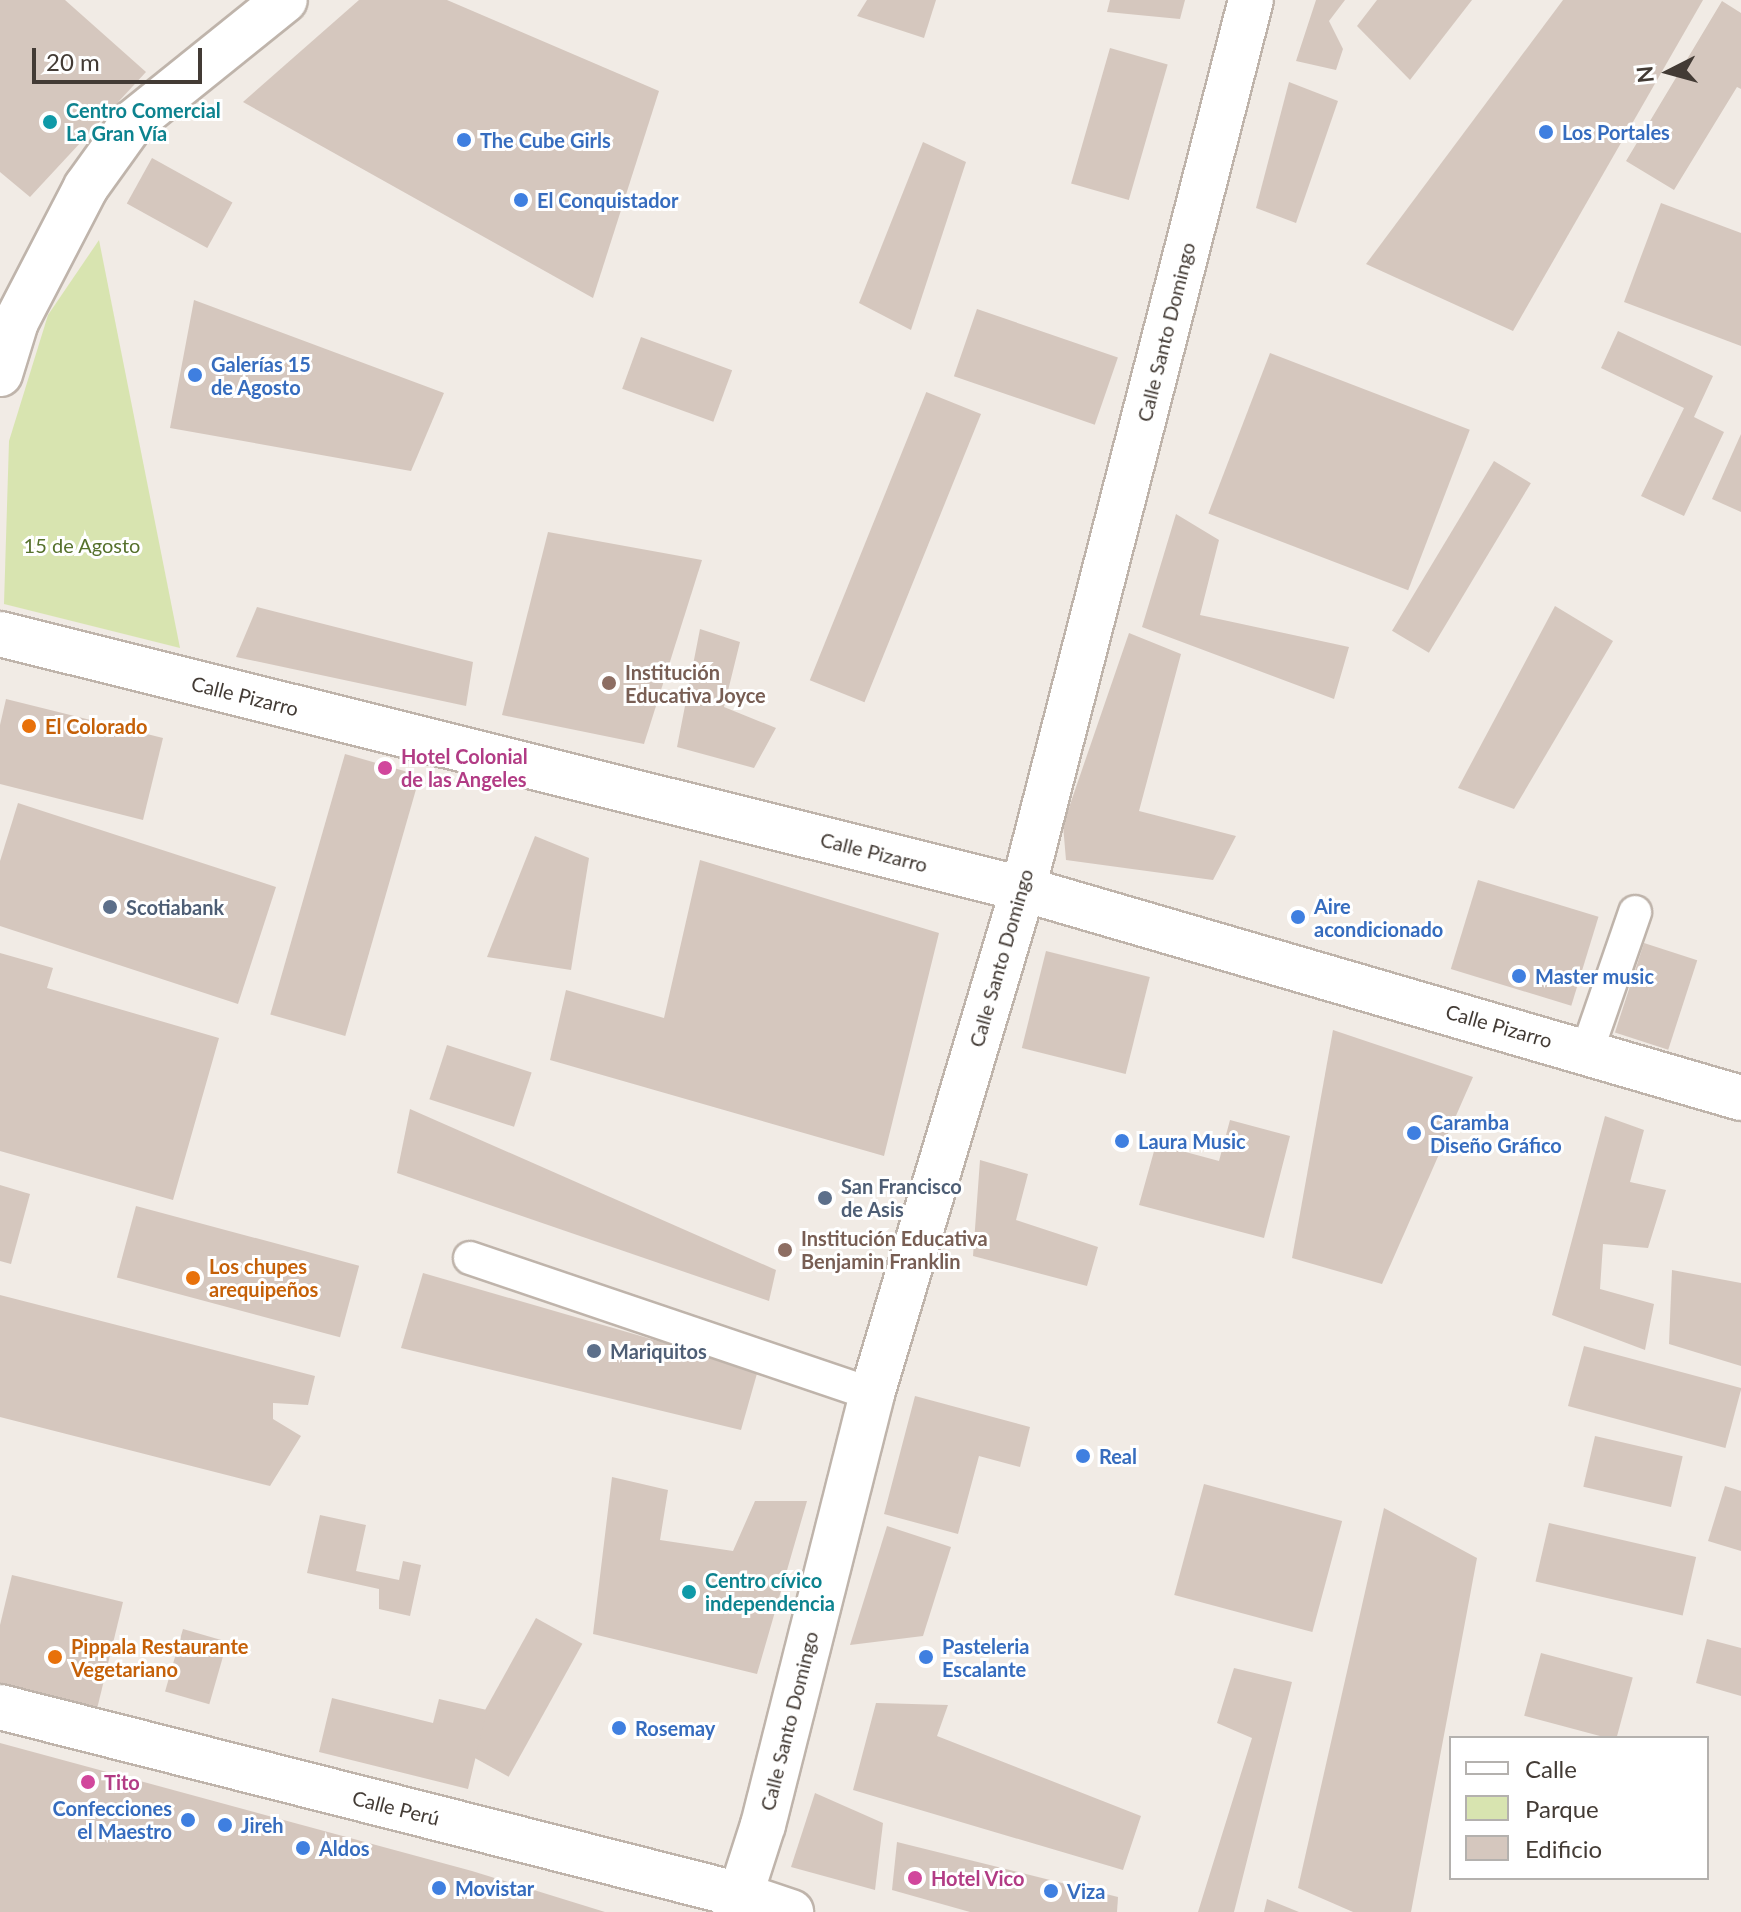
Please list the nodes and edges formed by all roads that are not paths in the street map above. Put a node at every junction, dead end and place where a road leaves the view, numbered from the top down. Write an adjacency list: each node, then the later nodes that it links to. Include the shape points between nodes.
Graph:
1 (285, 0): 3 (street, via 132,123 86,187 16,322)
2 (1251, 0): 5 (street, Calle Santo Domingo)
3 (0, 374)
4 (0, 634): 5 (street, Calle Pizarro)
5 (1023, 889): 7 (street, Calle Pizarro); 10 (street, Calle Santo Domingo)
6 (1635, 912): 7 (lane)
7 (1587, 1051): 8 (street, Calle Pizarro)
8 (1741, 1098)
9 (470, 1258): 10 (lane)
10 (872, 1394): 12 (street, Calle Santo Domingo, via 763,1825)
11 (0, 1707): 12 (street, Calle Perú)
12 (738, 1904): 13 (street, Calle Perú)
13 (791, 1912)

